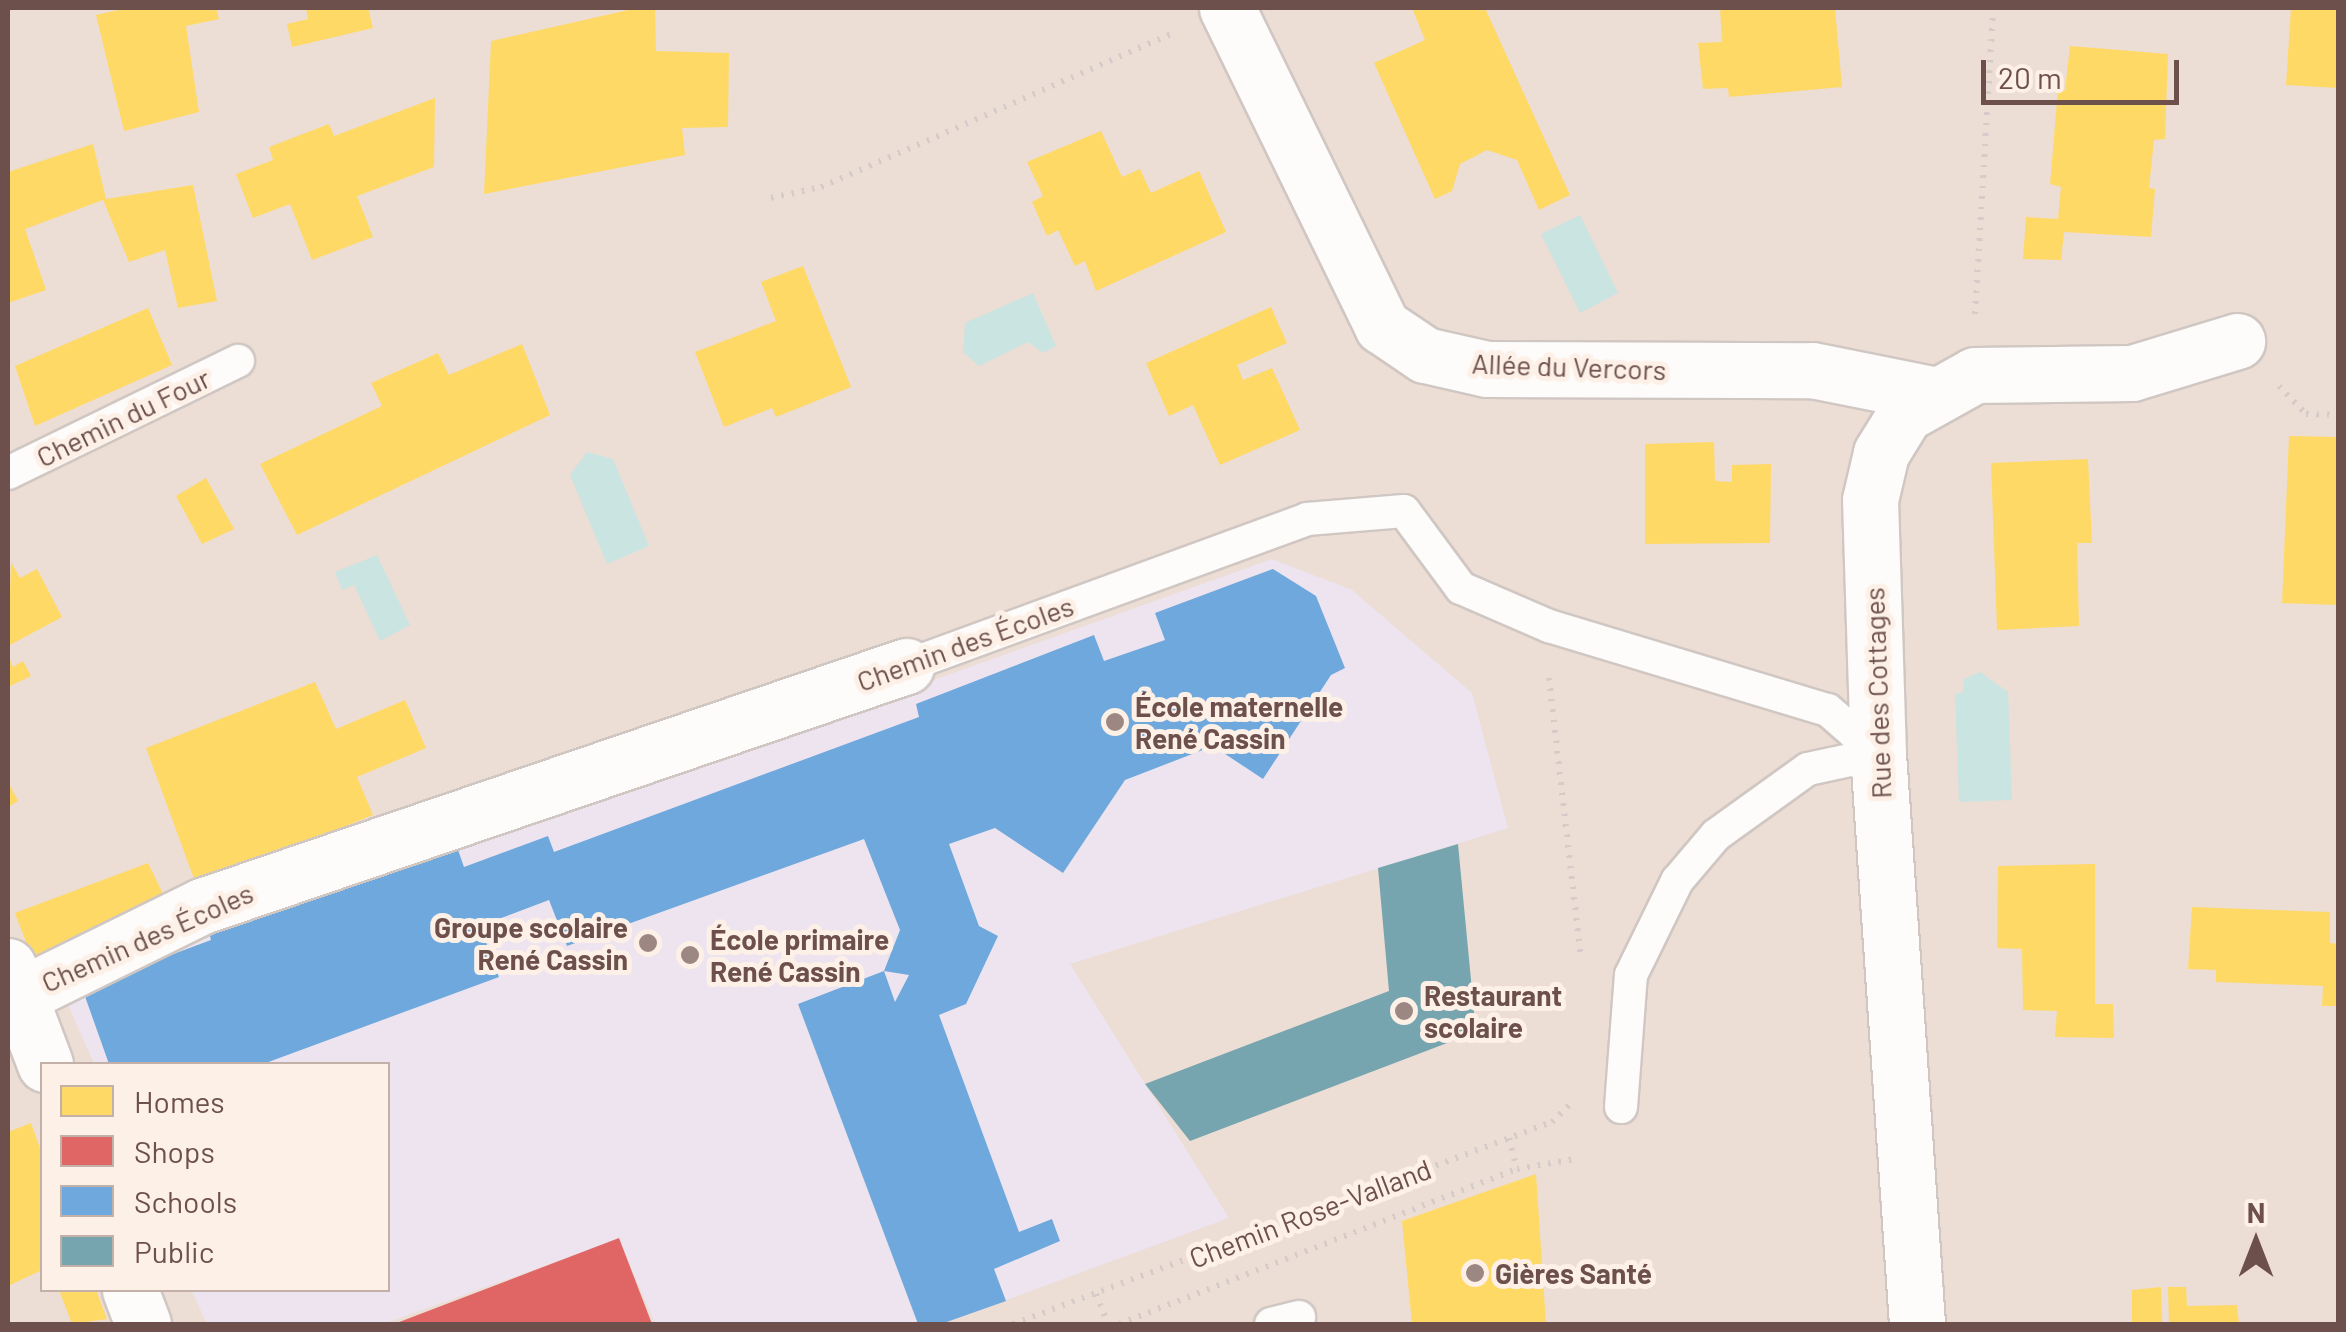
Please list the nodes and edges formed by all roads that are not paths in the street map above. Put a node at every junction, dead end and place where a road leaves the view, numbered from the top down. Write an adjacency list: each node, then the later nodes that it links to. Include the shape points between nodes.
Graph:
1 (1227, 8): 4 (street, Allée du Vercors, via 1382,326 1425,356 1486,369 1812,370)
2 (2236, 341): 4 (street, via 2132,373)
3 (238, 361): 5 (lane, Chemin du Four)
4 (1956, 385): 7 (street, Rue des Cottages, via 1906,414 1881,453 1870,500)
5 (8, 474)
6 (906, 666): 7 (lane, Chemin des Écoles, via 1307,519 1404,511 1461,588 1549,626 1828,710); 8 (street, Chemin des Écoles, via 202,906)
7 (1878, 754): 10 (lane, via 1808,769 1716,835 1677,881 1631,975); 13 (street, Rue des Cottages)
8 (13, 981): 9 (street)
9 (44, 1062)
10 (1622, 1107)
11 (131, 1292): 12 (street)
12 (143, 1324)
13 (1917, 1324)

